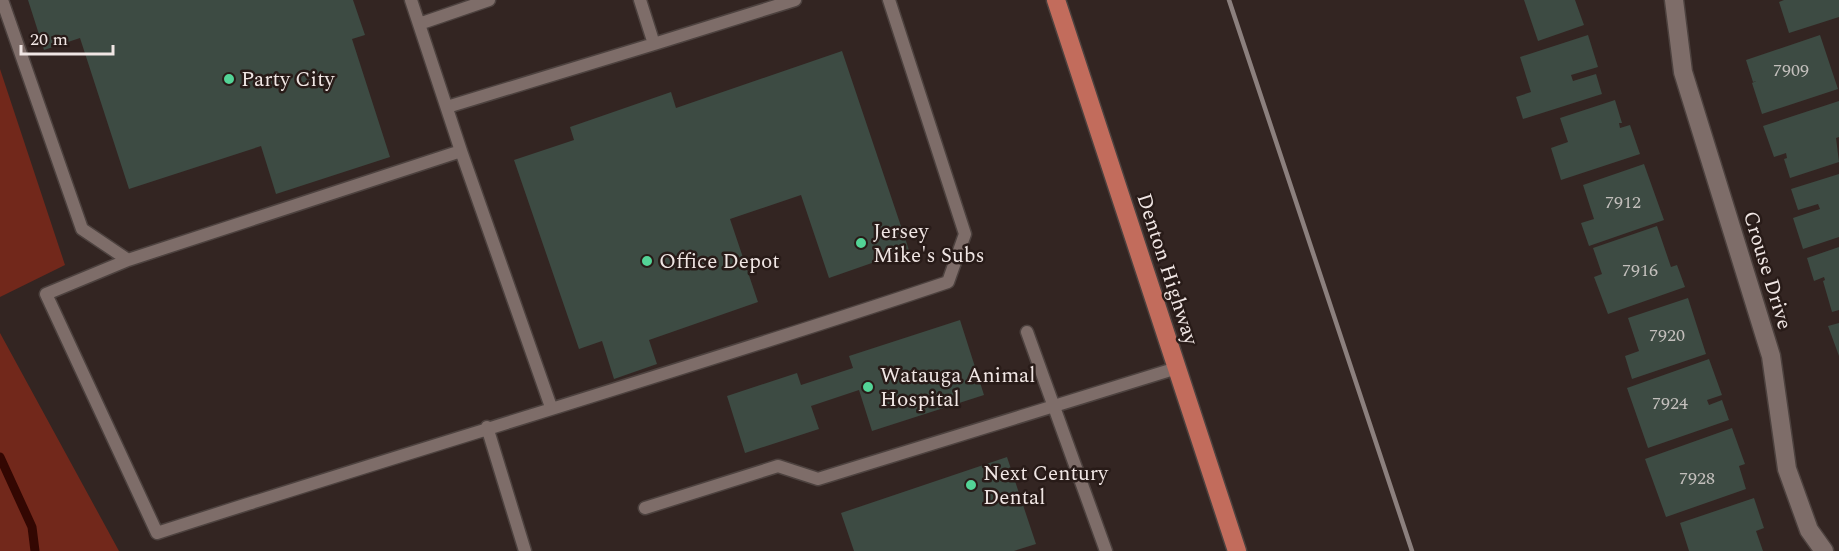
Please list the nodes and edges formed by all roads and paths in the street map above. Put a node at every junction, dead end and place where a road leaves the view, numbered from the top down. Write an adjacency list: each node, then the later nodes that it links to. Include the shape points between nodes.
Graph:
1 (2, 0): 13 (lane, via 82,230)
2 (411, 0): 9 (lane)
3 (489, 0): 9 (lane)
4 (640, 0): 10 (lane)
5 (795, 0): 10 (lane)
6 (889, 0): 17 (lane, via 965,234 948,282)
7 (1056, 0): 15 (main road, Denton Highway)
8 (1674, 0): 23 (street, Crouse Drive, via 1683,72 1771,356 1787,469 1809,530)
9 (419, 24): 11 (lane)
10 (654, 44): 11 (lane)
11 (447, 107): 12 (lane)
12 (461, 151): 13 (lane); 17 (lane)
13 (128, 260): 18 (lane, via 46,294 157,532)
14 (1027, 332): 16 (lane)
15 (1177, 368): 16 (lane); 22 (main road, Denton Highway)
16 (1055, 406): 19 (lane, via 819,478 778,466); 21 (lane)
17 (551, 407): 18 (lane)
18 (487, 427): 20 (lane)
19 (645, 508)
20 (525, 551)
21 (1106, 551)
22 (1237, 551)
23 (1824, 551)

